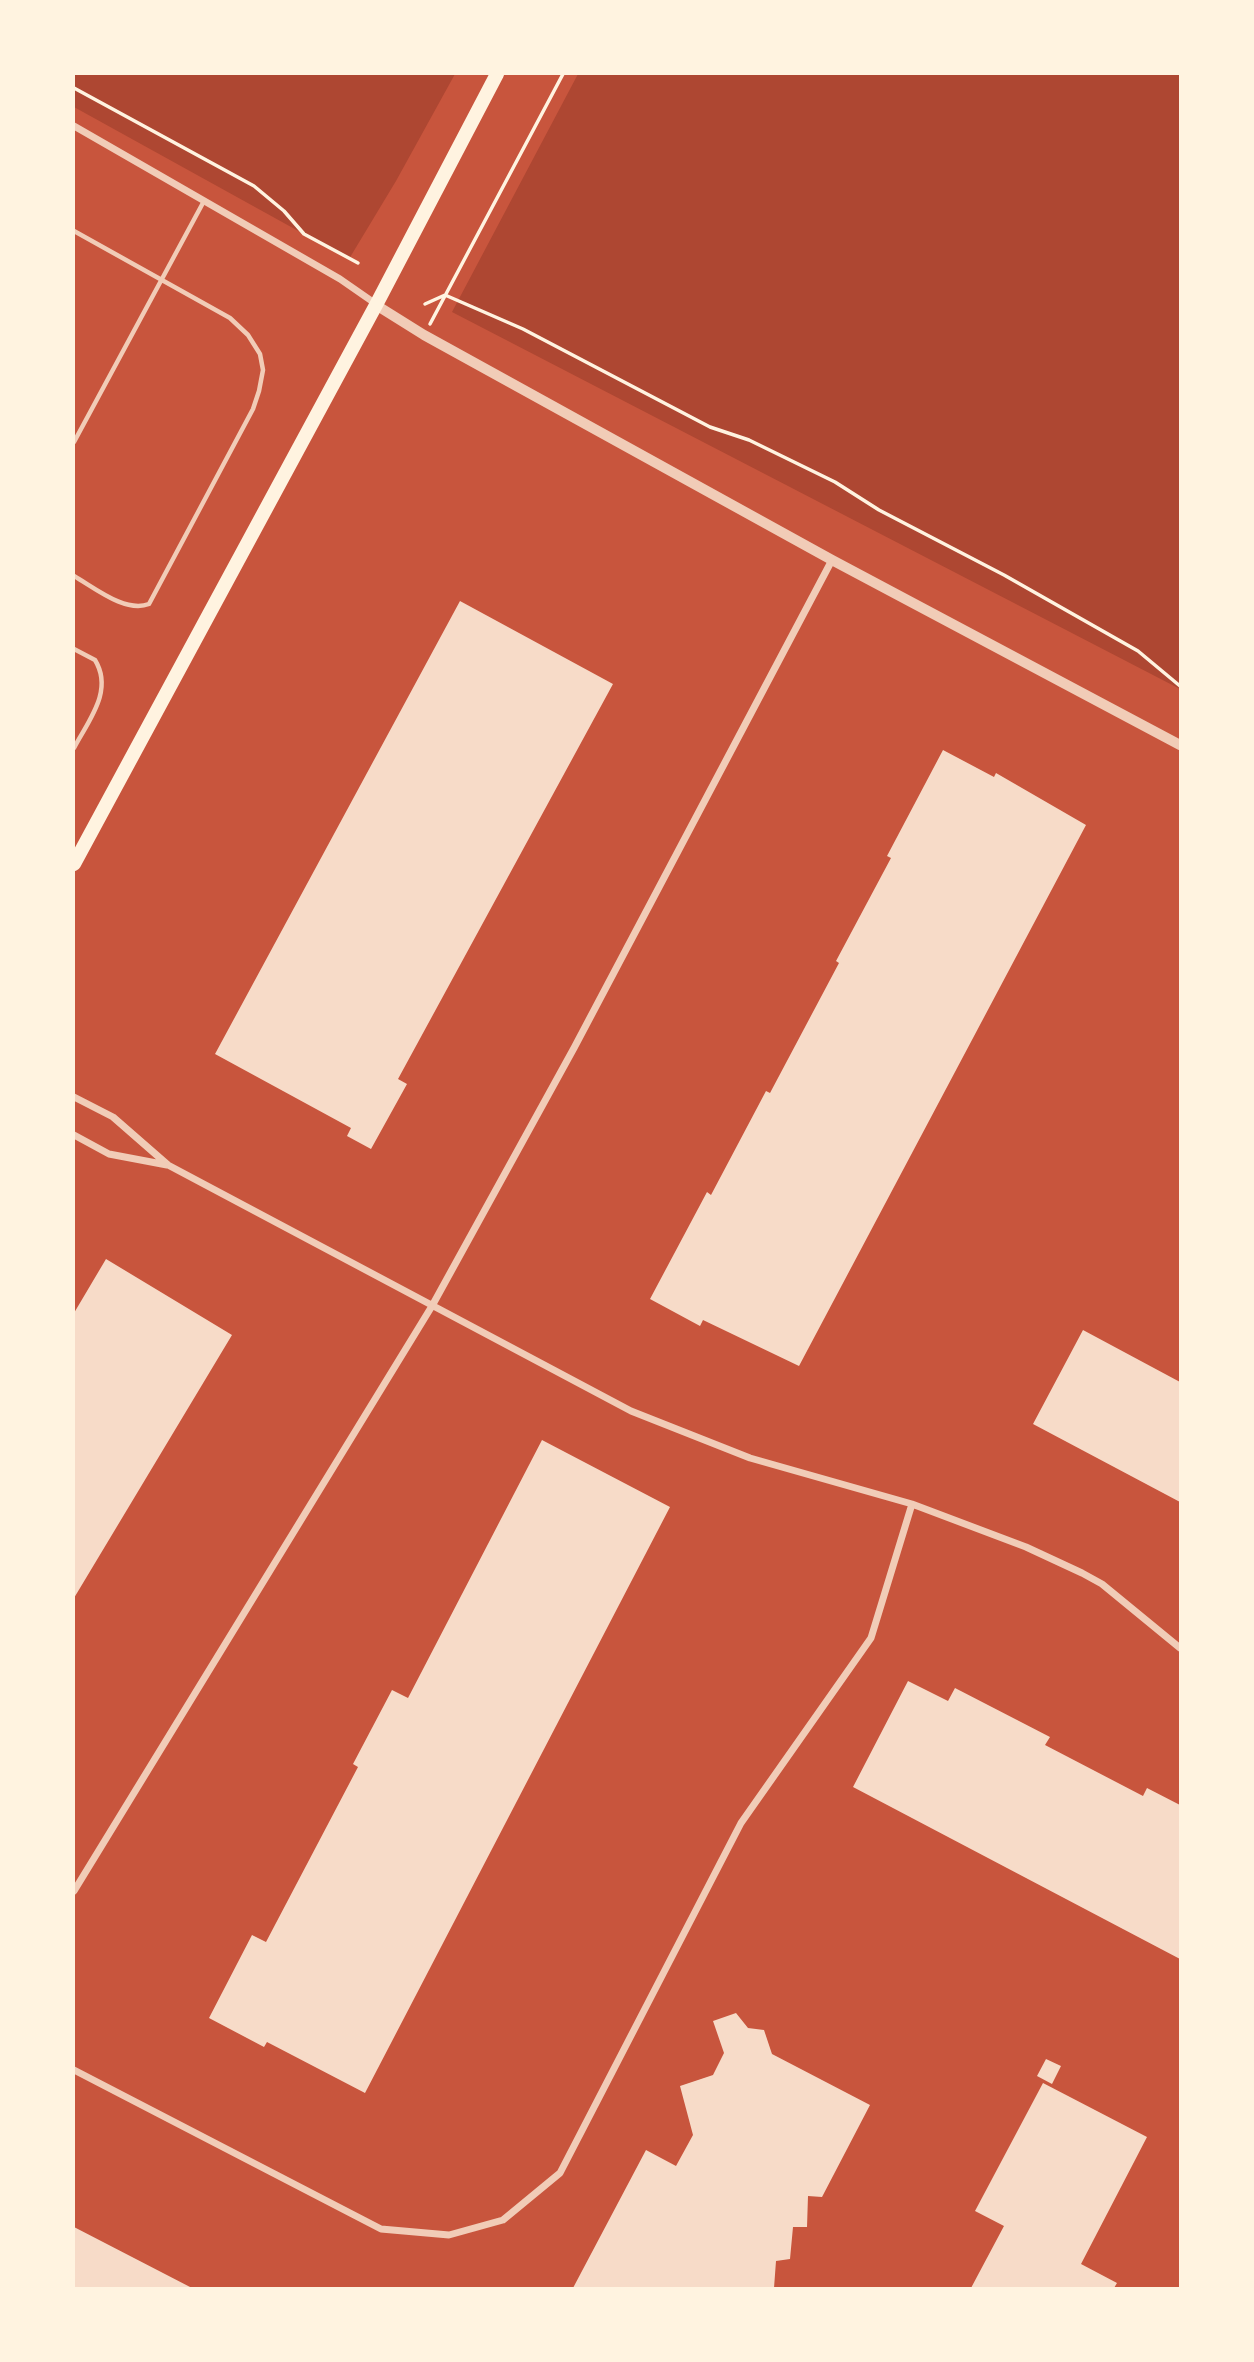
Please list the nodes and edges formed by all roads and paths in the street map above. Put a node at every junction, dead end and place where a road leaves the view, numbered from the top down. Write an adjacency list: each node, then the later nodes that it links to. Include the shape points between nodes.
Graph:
1 (497, 74): 11 (main road)
2 (563, 74): 9 (path)
3 (74, 88): 7 (path, via 254,186 304,234)
4 (74, 126): 5 (street)
5 (204, 201): 8 (lane); 11 (street, via 340,279)
6 (74, 231): 8 (lane)
7 (358, 263)
8 (162, 279): 13 (lane); 15 (lane, via 230,318 248,335 260,354 259,391 149,604 139,608 127,605)
9 (445, 295): 10 (path); 12 (path); 17 (path, via 523,329 709,427 748,440 835,482 1138,651)
10 (425, 304)
11 (376, 305): 12 (street); 20 (main road)
12 (424, 335): 14 (street)
13 (74, 442)
14 (832, 560): 18 (street); 24 (street)
15 (74, 576)
16 (74, 649): 19 (lane, via 95,660 103,682 102,694)
17 (1181, 686)
18 (1181, 744)
19 (74, 748)
20 (74, 864)
21 (74, 1097): 23 (street, via 113,1117)
22 (74, 1135): 23 (street, via 109,1154)
23 (167, 1166): 24 (street)
24 (432, 1306): 25 (street, via 631,1411 691,1437); 27 (street)
25 (912, 1504): 26 (street, via 1082,1573); 28 (street, via 871,1638 741,1823 559,2173 503,2220 449,2235 381,2229)
26 (1181, 1648)
27 (74, 1891)
28 (74, 2070)

